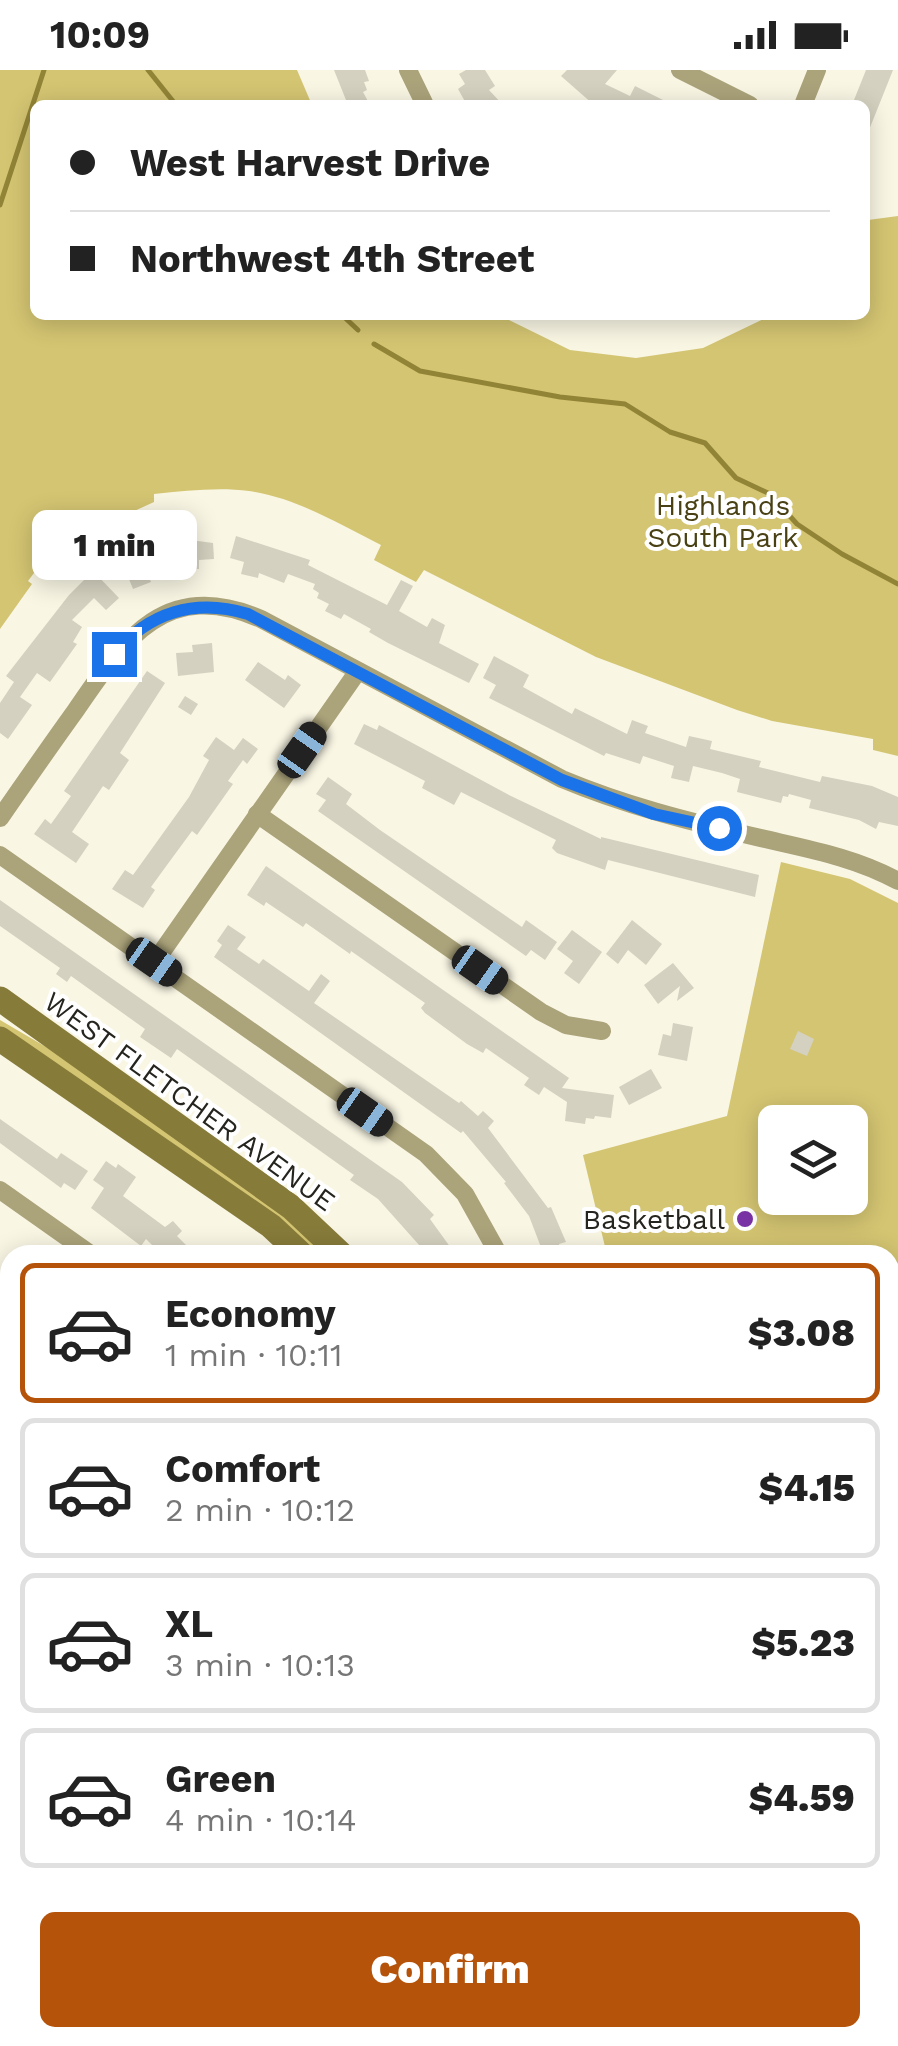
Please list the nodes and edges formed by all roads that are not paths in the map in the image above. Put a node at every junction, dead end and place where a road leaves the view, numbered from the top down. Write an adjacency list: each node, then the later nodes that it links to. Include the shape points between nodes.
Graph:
1 (408, 70): 4 (street)
2 (680, 70): 5 (street)
3 (817, 70): 6 (street)
4 (423, 100)
5 (740, 100)
6 (806, 100)
7 (358, 671): 8 (street); 9 (street, via 248,614 210,606 152,620 123,644); 11 (street, via 610,799 842,857)
8 (257, 814): 12 (street); 14 (street, via 541,1012 566,1026)
9 (0, 818)
10 (0, 855): 12 (street)
11 (898, 881)
12 (154, 962): 20 (street, via 426,1154 465,1194)
13 (0, 998): 19 (main road, WEST FLETCHER AVENUE, via 291,1207)
14 (602, 1031)
15 (0, 1039): 18 (main road, WEST FLETCHER AVENUE)
16 (2, 1197): 17 (street)
17 (76, 1245)
18 (291, 1245)
19 (331, 1245)
20 (493, 1245)

